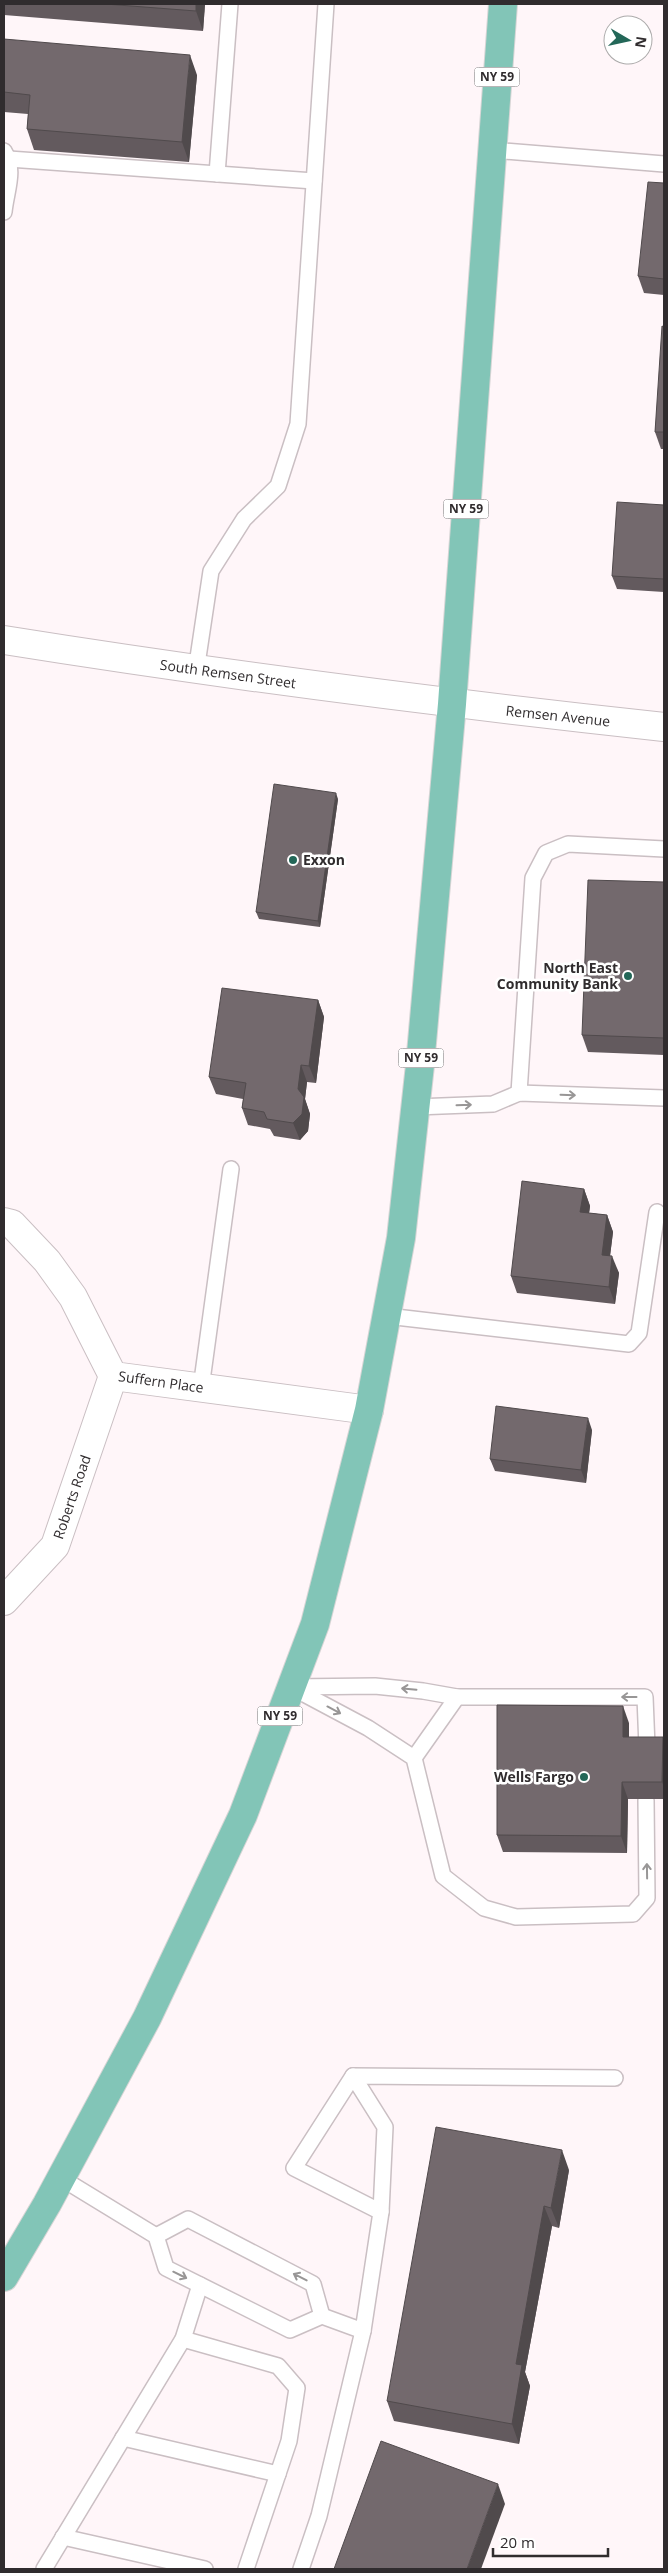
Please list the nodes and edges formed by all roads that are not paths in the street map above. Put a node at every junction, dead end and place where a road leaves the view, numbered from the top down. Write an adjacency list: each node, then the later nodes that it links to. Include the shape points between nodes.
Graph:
1 (230, 4): 7 (lane)
2 (326, 4): 8 (lane)
3 (503, 4): 4 (main road, NY 59)
4 (492, 150): 6 (lane); 12 (main road, NY 59)
5 (6, 155): 7 (lane); 9 (lane, via 10,182)
6 (664, 164)
7 (217, 174): 8 (lane)
8 (314, 181): 11 (lane, via 298,424 278,486 244,519 211,571)
9 (4, 212)
10 (4, 640): 11 (street, South Remsen Street)
11 (196, 670): 12 (street, South Remsen Street)
12 (452, 704): 13 (street, Remsen Avenue); 17 (main road, NY 59)
13 (664, 727)
14 (664, 849): 15 (lane, via 568,844 546,853 533,878)
15 (519, 1093): 16 (lane, one-way to 16); 17 (lane, one-way to 15, via 493,1104)
16 (664, 1098)
17 (416, 1107): 21 (main road, NY 59, via 401,1238)
18 (231, 1169): 23 (lane)
19 (657, 1212): 21 (lane, via 640,1333 629,1344)
20 (4, 1222): 22 (street, Suffern Place, via 12,1224 47,1261 68,1290)
21 (387, 1316): 24 (main road, NY 59)
22 (113, 1376): 23 (street, Suffern Place); 25 (street, Roberts Road, via 54,1546)
23 (201, 1388): 24 (street, Suffern Place)
24 (370, 1410): 26 (main road, NY 59, via 315,1624)
25 (4, 1601)
26 (291, 1687): 27 (lane, one-way to 26, via 375,1686); 29 (lane, one-way to 29, via 368,1728); 33 (main road, NY 59, via 242,1815 152,2010)
27 (458, 1697): 28 (lane, one-way to 27, via 645,1697); 29 (lane)
28 (646, 1747)
29 (414, 1758): 30 (lane, one-way to 30, via 443,1876 484,1908 516,1917 633,1914 647,1898)
30 (646, 1800)
31 (353, 2076): 32 (lane); 34 (lane, via 385,2127); 34 (lane, via 294,2168)
32 (615, 2078)
33 (61, 2178): 35 (lane); 36 (main road, NY 59)
34 (381, 2212): 39 (lane)
35 (156, 2236): 37 (lane, one-way to 37, via 166,2268); 38 (lane, one-way to 35, via 313,2284 188,2219)
36 (4, 2277)
37 (200, 2285): 38 (lane, via 290,2330); 40 (lane)
38 (322, 2316): 39 (lane)
39 (363, 2331): 47 (lane, via 319,2516)
40 (183, 2339): 41 (lane); 42 (lane, via 278,2366 297,2388 289,2442)
41 (123, 2438): 42 (lane); 43 (lane)
42 (278, 2474): 46 (lane)
43 (63, 2538): 44 (lane); 45 (lane)
44 (44, 2569)
45 (205, 2569)
46 (246, 2569)
47 (301, 2569)

